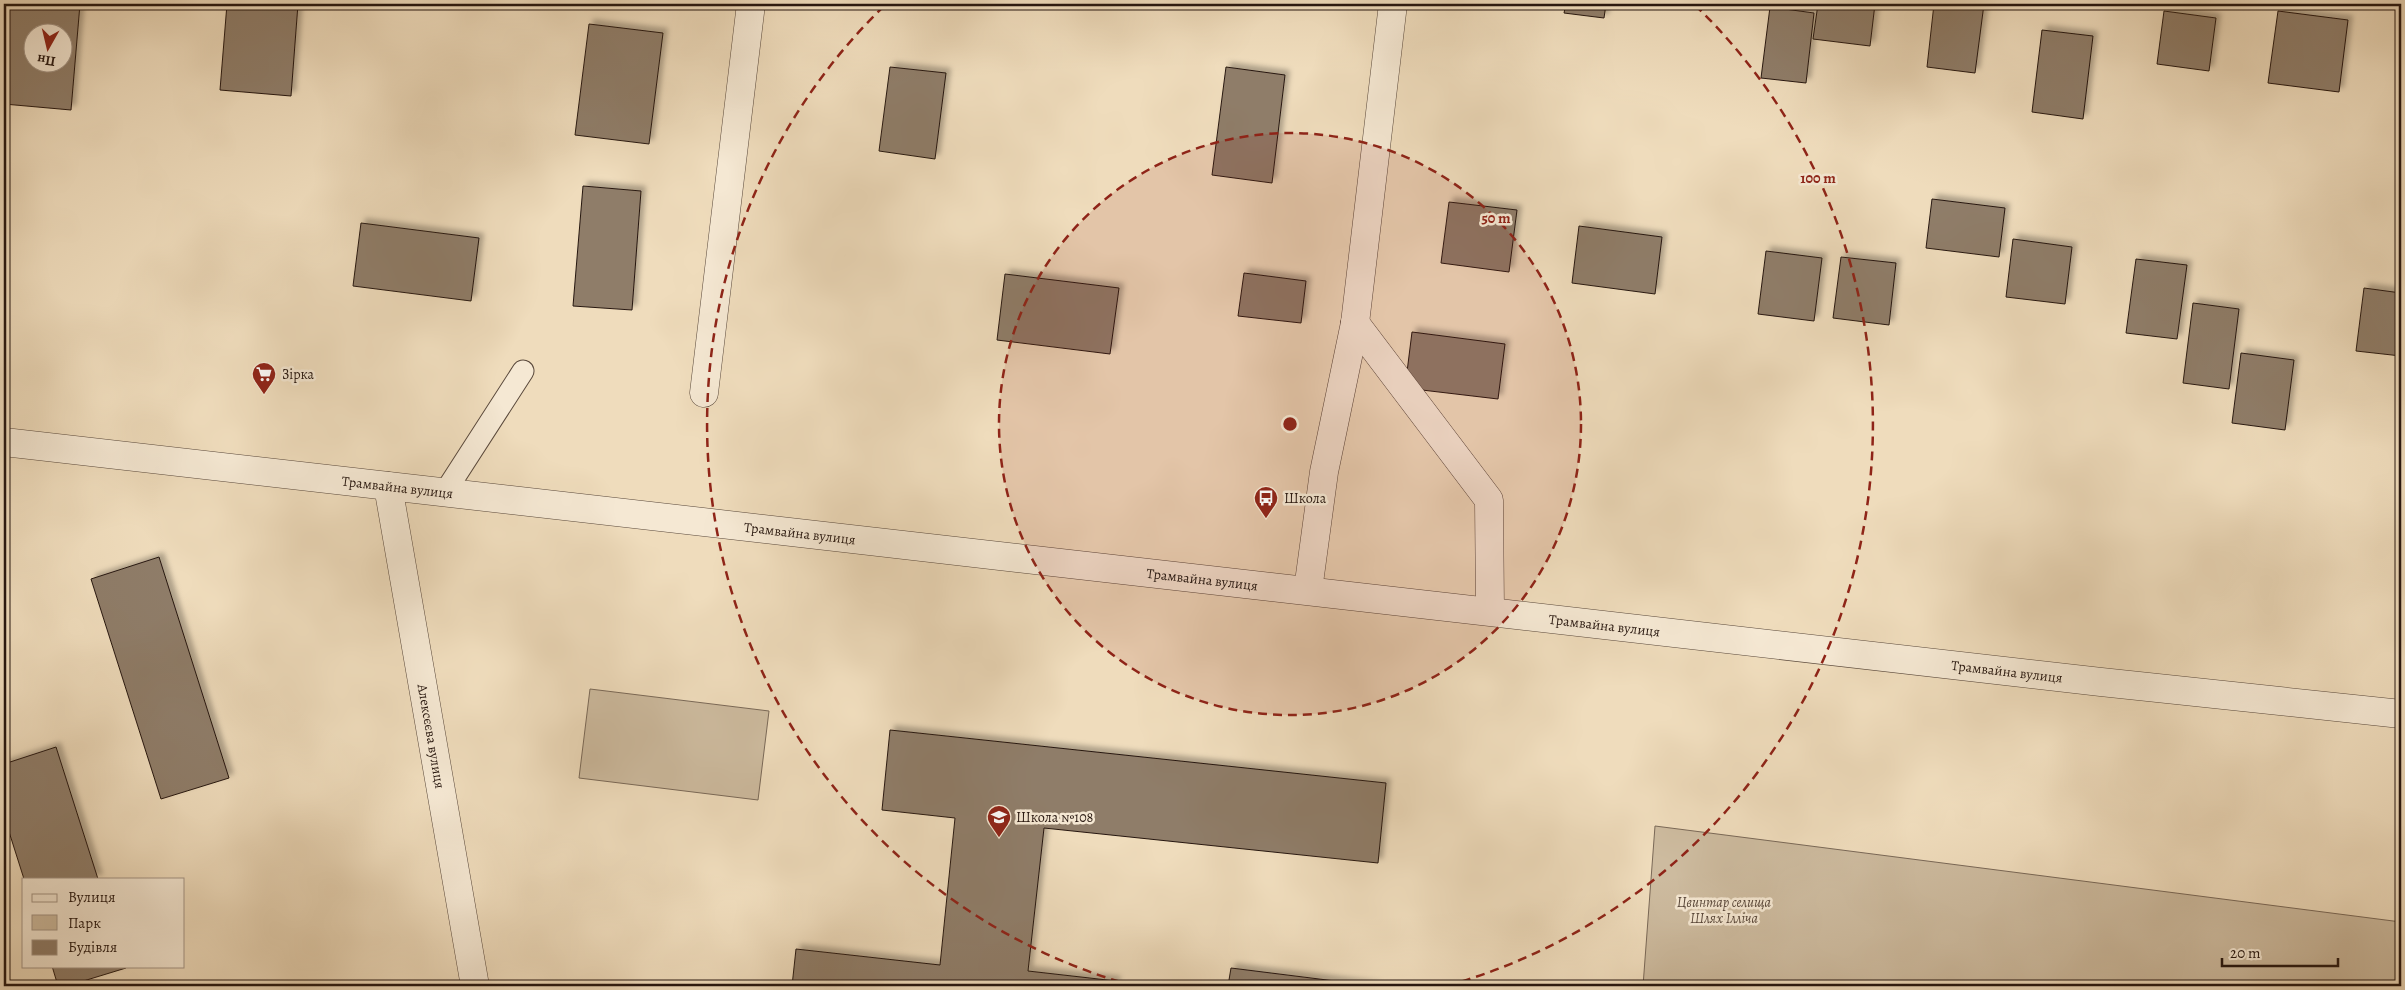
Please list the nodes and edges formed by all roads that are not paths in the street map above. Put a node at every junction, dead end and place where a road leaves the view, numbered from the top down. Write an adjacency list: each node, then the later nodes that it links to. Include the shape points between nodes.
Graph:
1 (750, 4): 5 (street)
2 (1393, 4): 3 (street)
3 (1355, 323): 9 (street, via 1324,472); 10 (street, via 1489,500)
4 (523, 371): 8 (lane)
5 (704, 393)
6 (4, 442): 7 (street, Трамвайна вулиця)
7 (388, 486): 8 (street, Трамвайна вулиця); 12 (street, Алексєєва вулиця)
8 (445, 492): 9 (street, Трамвайна вулиця)
9 (1308, 590): 10 (street, Трамвайна вулиця)
10 (1490, 610): 11 (street, Трамвайна вулиця)
11 (2401, 714)
12 (475, 986)

